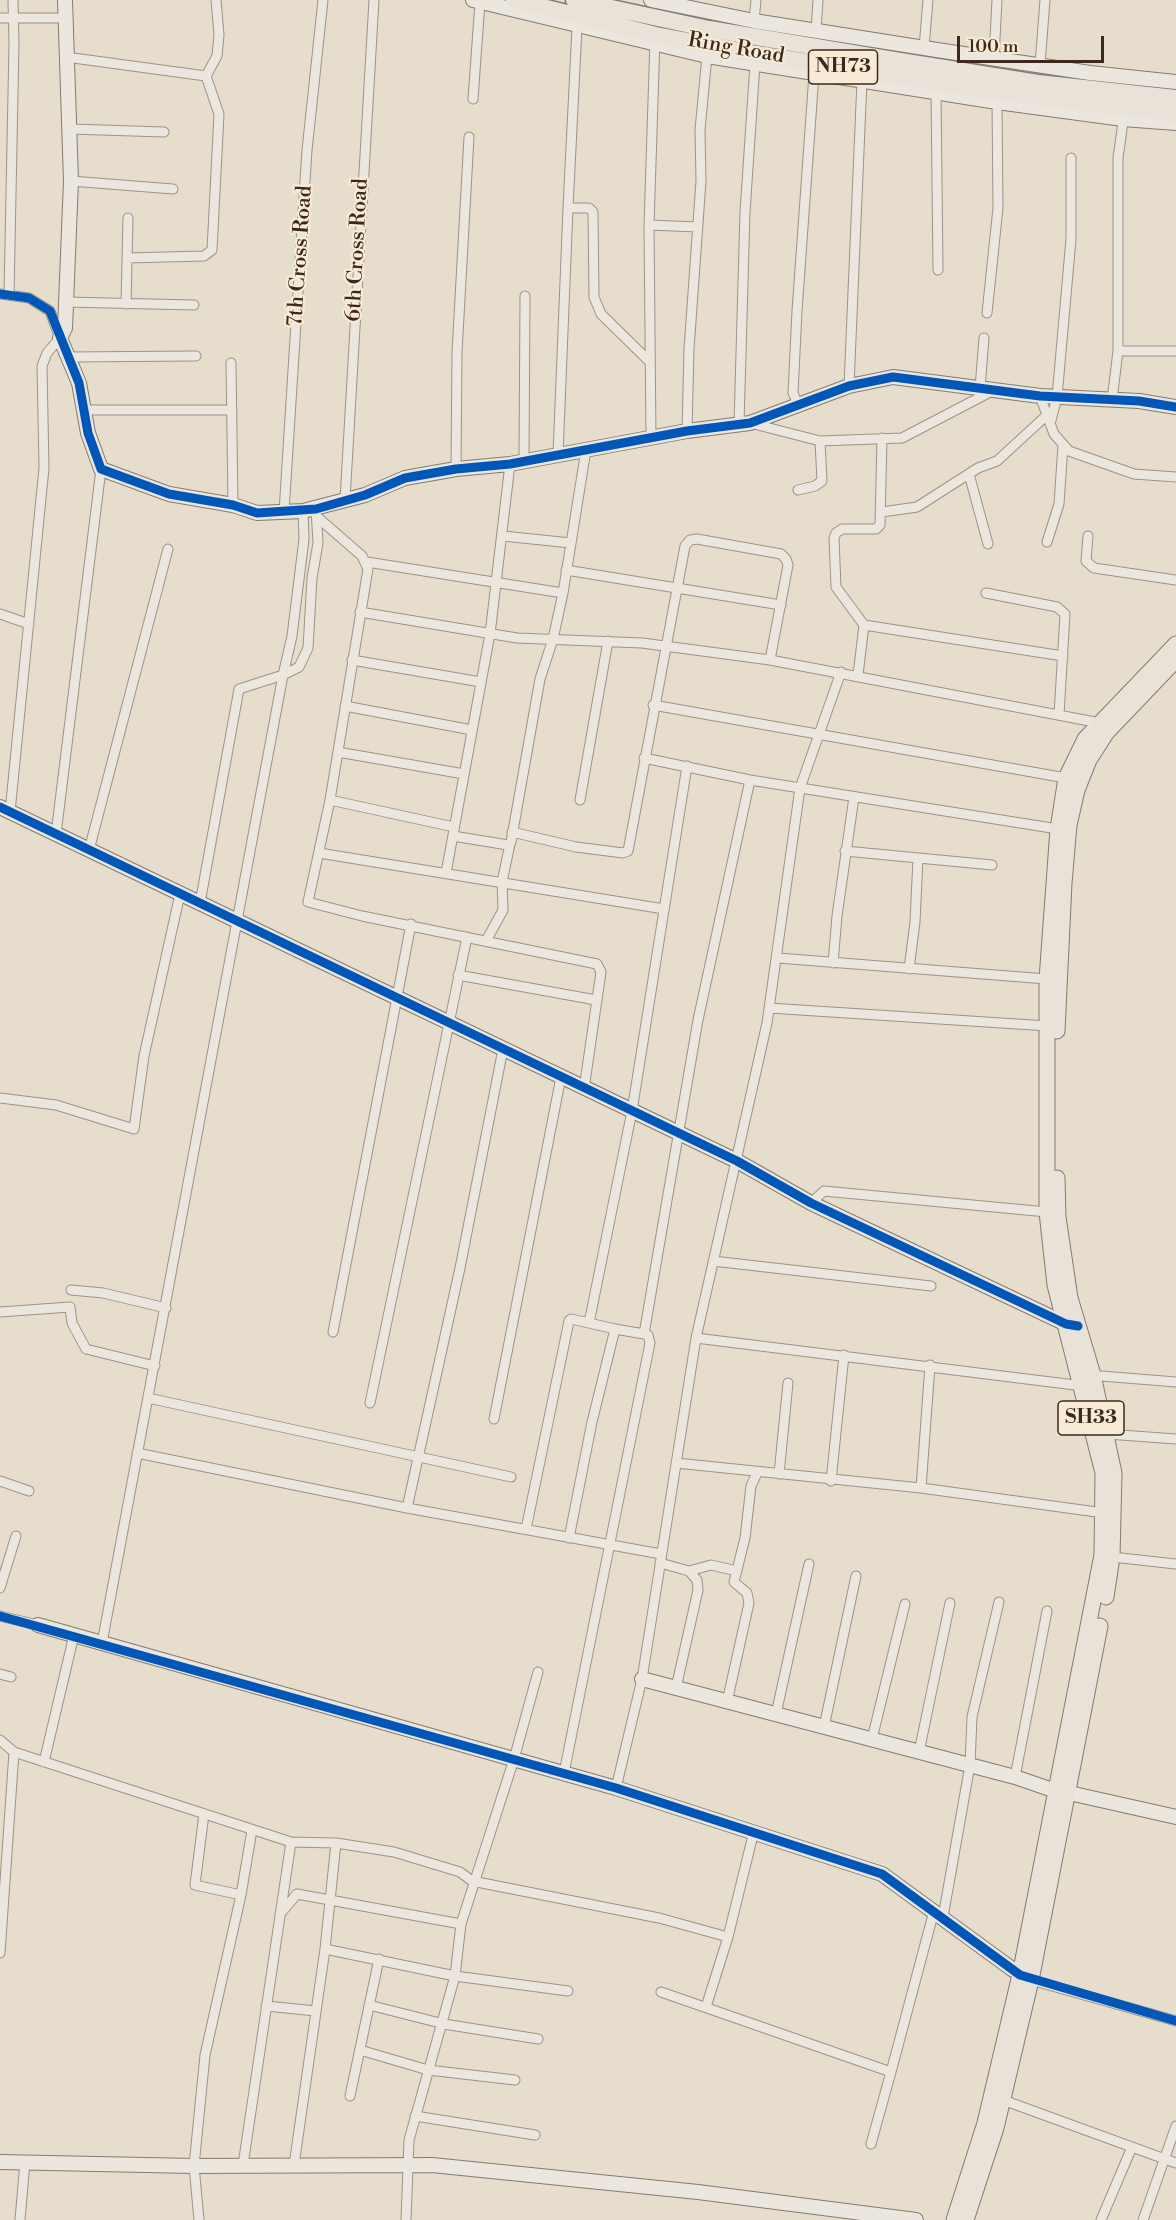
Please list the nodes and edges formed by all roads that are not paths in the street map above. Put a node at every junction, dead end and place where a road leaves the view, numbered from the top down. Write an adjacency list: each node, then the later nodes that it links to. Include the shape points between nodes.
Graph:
1 (13, 0): 15 (street)
2 (65, 0): 17 (street)
3 (216, 0): 29 (street, via 217,56)
4 (323, 0): 98 (street, 7th Cross Road, via 307,150)
5 (374, 0): 96 (street, 6th Cross Road)
6 (514, 0): 18 (highway, Ring Road / NH73)
7 (574, 0): 18 (highway, Ring Road / NH73)
8 (756, 0): 19 (street)
9 (818, 0): 21 (street)
10 (928, 0): 22 (street)
11 (997, 0): 25 (street)
12 (1045, 0): 27 (street)
13 (476, 1): 20 (street); 35 (street)
14 (705, 6): 18 (street); 19 (street)
15 (12, 17): 16 (street); 17 (street); 48 (street)
16 (0, 18)
17 (65, 18): 24 (street)
18 (656, 20): 20 (street); 23 (street); 32 (highway, Ring Road / NH73); 51 (street)
19 (754, 21): 21 (street)
20 (577, 27): 49 (street)
21 (816, 31): 22 (street)
22 (924, 48): 25 (street)
23 (707, 56): 26 (street); 52 (street, via 700,130)
24 (66, 57): 29 (street); 41 (street)
25 (994, 58): 27 (street)
26 (756, 64): 28 (street); 81 (street, via 745,212)
27 (1040, 65): 30 (street)
28 (814, 74): 31 (street); 76 (street, via 793,393)
29 (206, 76): 53 (street, via 219,114 212,250 204,256)
30 (1071, 78): 32 (highway, Ring Road / NH73); 33 (street); 34 (highway, Ring Road / NH73)
31 (862, 80): 32 (street); 70 (street)
32 (937, 80): 36 (highway, Ring Road / NH73); 37 (street); 54 (street)
33 (1176, 82)
34 (1176, 98)
35 (473, 99)
36 (1032, 101): 37 (street); 38 (highway, Ring Road / NH73)
37 (997, 102): 60 (street, via 998,208)
38 (1124, 114): 39 (highway, Ring Road / NH73); 40 (street); 64 (street, via 1118,186)
39 (1176, 114)
40 (1176, 123)
41 (70, 129): 42 (street); 45 (street)
42 (164, 132)
43 (469, 137): 92 (street)
44 (1071, 158): 74 (street, via 1071,239)
45 (71, 181): 46 (street); 57 (street)
46 (173, 189)
47 (0, 191): 48 (street)
48 (12, 192): 55 (street)
49 (568, 208): 68 (street, via 589,208 593,212 594,297 601,314); 88 (street)
50 (128, 218): 53 (street)
51 (649, 225): 52 (street); 68 (street)
52 (698, 227): 82 (street)
53 (128, 258): 58 (street)
54 (938, 270)
55 (4, 295): 61 (street, via 29,298 50,311)
56 (525, 296): 89 (street)
57 (66, 302): 58 (street); 61 (street, via 65,328)
58 (126, 304): 59 (street)
59 (194, 305)
60 (987, 313)
61 (60, 338): 67 (street); 117 (street, via 47,352 42,366 44,468)
62 (984, 338): 71 (street)
63 (1176, 346): 65 (street)
64 (1119, 351): 65 (street); 75 (street)
65 (1176, 351)
66 (196, 356): 67 (street)
67 (68, 357): 78 (street, via 79,383)
68 (650, 362): 83 (street)
69 (231, 363): 79 (street)
70 (849, 386): 71 (street, via 893,377); 76 (street)
71 (980, 388): 72 (street)
72 (994, 390): 73 (street); 84 (street, via 907,436)
73 (1040, 396): 74 (street); 80 (street)
74 (1057, 397): 75 (street); 80 (street)
75 (1112, 399): 77 (street)
76 (798, 404): 81 (street)
77 (1176, 407)
78 (84, 410): 79 (street); 91 (street)
79 (232, 410): 97 (street)
80 (1049, 419): 86 (street); 93 (street, via 1004,457)
81 (745, 424): 82 (street); 85 (street)
82 (687, 431): 83 (street)
83 (651, 438): 87 (street)
84 (882, 438): 85 (street); 100 (street)
85 (820, 441): 95 (street, via 822,481)
86 (1063, 445): 94 (street, via 1069,451 1134,474); 103 (street, via 1059,504)
87 (586, 450): 88 (street); 104 (street)
88 (558, 455): 89 (street)
89 (524, 461): 90 (street)
90 (510, 464): 92 (street); 101 (street)
91 (101, 469): 97 (street, via 169,494); 152 (street)
92 (456, 469): 96 (street, via 405,478)
93 (969, 474): 100 (street, via 917,507); 105 (street)
94 (1176, 477)
95 (798, 490)
96 (345, 500): 99 (street)
97 (233, 506): 98 (street, via 257,513)
98 (284, 512): 99 (street)
99 (312, 512): 107 (street); 129 (street, via 304,539); 129 (street, via 318,543 308,648 299,667)
100 (882, 512): 118 (street, via 876,529 842,530 834,538 836,587)
101 (503, 536): 104 (street); 110 (street)
102 (1088, 536): 109 (street, via 1086,561 1094,568)
103 (1047, 542)
104 (571, 543): 108 (street)
105 (988, 544)
106 (168, 549): 154 (street)
107 (366, 562): 110 (street); 115 (street)
108 (566, 570): 111 (street); 112 (street)
109 (1176, 580)
110 (495, 583): 112 (street); 119 (street)
111 (679, 588): 114 (street); 114 (street, via 685,546 697,539 781,554 788,565); 123 (street)
112 (563, 593): 120 (street)
113 (986, 593): 124 (street, via 1062,609 1066,620)
114 (781, 605): 126 (street)
115 (360, 612): 119 (street); 125 (street)
116 (0, 614): 117 (street)
117 (28, 624): 148 (street)
118 (864, 625): 124 (street); 130 (street)
119 (490, 634): 120 (street); 131 (street)
120 (553, 639): 121 (street); 151 (street, via 540,679)
121 (608, 641): 123 (street); 147 (street)
122 (1176, 644): 135 (main road, SH33)
123 (668, 646): 126 (street); 132 (street)
124 (1064, 656): 134 (street)
125 (352, 660): 131 (street); 133 (street)
126 (770, 660): 128 (street)
127 (1176, 660): 193 (main road, SH33, via 1107,732 1089,760 1069,825 1058,1025 1056,1172)
128 (841, 672): 130 (street); 137 (street)
129 (283, 675): 162 (street, via 238,689); 164 (street)
130 (858, 675): 134 (street)
131 (481, 682): 136 (street)
132 (653, 705): 137 (street); 139 (street)
133 (345, 706): 136 (street); 138 (street)
134 (1059, 715): 135 (street)
135 (1100, 723): 142 (main road, SH33, via 1085,739)
136 (472, 730): 141 (street)
137 (819, 733): 142 (street); 144 (street)
138 (338, 752): 141 (street); 146 (street)
139 (644, 758): 140 (street); 151 (street, via 628,851 576,847)
140 (687, 766): 143 (street); 163 (street)
141 (464, 774): 150 (street)
142 (1066, 778): 149 (main road, SH33)
143 (750, 780): 144 (street); 183 (street, via 700,1009)
144 (800, 788): 145 (street); 168 (street)
145 (854, 797): 149 (street); 155 (street)
146 (330, 800): 150 (street); 156 (street)
147 (580, 800)
148 (5, 809): 152 (street)
149 (1058, 829): 172 (main road, SH33)
150 (454, 832): 153 (street); 159 (street)
151 (512, 832): 153 (street)
152 (56, 834): 154 (street)
153 (510, 844): 160 (street)
154 (89, 850): 161 (street)
155 (845, 851): 157 (street); 169 (street)
156 (319, 853): 159 (street); 165 (street, via 308,902)
157 (918, 858): 158 (street); 170 (street)
158 (992, 865)
159 (446, 873): 160 (street)
160 (502, 882): 163 (street); 167 (street, via 503,910)
161 (180, 894): 162 (street); 181 (street, via 144,1056 134,1129 56,1106)
162 (200, 903): 164 (street)
163 (664, 909): 182 (street)
164 (236, 920): 173 (street); 190 (street)
165 (411, 924): 166 (street); 173 (street)
166 (467, 937): 167 (street); 171 (street)
167 (486, 941): 174 (street, via 597,964 601,972)
168 (778, 958): 169 (street); 175 (street)
169 (833, 963): 170 (street)
170 (909, 969): 172 (street)
171 (458, 975): 174 (street); 176 (street)
172 (1047, 980): 177 (main road, SH33)
173 (397, 998): 176 (street); 195 (street)
174 (596, 1000): 180 (street)
175 (769, 1008): 177 (street); 184 (street)
176 (448, 1022): 178 (street); 205 (street)
177 (1048, 1026): 186 (main road, SH33)
178 (503, 1049): 179 (street); 210 (street)
179 (561, 1077): 180 (street); 206 (street)
180 (584, 1089): 182 (street)
181 (0, 1098)
182 (632, 1111): 183 (street); 192 (street)
183 (679, 1133): 184 (street); 196 (street)
184 (736, 1161): 185 (street); 187 (street)
185 (811, 1203): 186 (street, via 824,1191); 193 (street)
186 (1047, 1212): 193 (main road, SH33, via 1055,1285)
187 (713, 1261): 188 (street); 197 (street)
188 (931, 1286)
189 (71, 1290): 190 (street, via 104,1293)
190 (166, 1308): 200 (street)
191 (0, 1312): 200 (street, via 70,1307 72,1323 86,1349)
192 (588, 1323): 194 (street); 221 (street, via 568,1321)
193 (1072, 1325): 201 (main road, SH33)
194 (615, 1329): 196 (street); 223 (street)
195 (333, 1332)
196 (644, 1334): 224 (street, via 650,1342)
197 (696, 1338): 198 (street); 211 (street)
198 (844, 1355): 199 (street); 216 (street)
199 (930, 1365): 201 (street); 217 (street)
200 (155, 1366): 204 (street)
201 (1085, 1379): 202 (street); 207 (main road, SH33); 220 (main road, SH33, via 1104,1473)
202 (1176, 1382)
203 (788, 1383): 213 (street)
204 (148, 1398): 209 (street); 210 (street)
205 (370, 1403)
206 (494, 1419)
207 (1107, 1434): 208 (street); 225 (main road, SH33, via 1114,1473)
208 (1176, 1439)
209 (137, 1453): 219 (street); 240 (street)
210 (418, 1458): 214 (street); 219 (street)
211 (676, 1463): 212 (street); 226 (street)
212 (757, 1473): 213 (street); 230 (street)
213 (779, 1474): 216 (street)
214 (511, 1477)
215 (0, 1481): 218 (street)
216 (831, 1481): 217 (street)
217 (921, 1488): 220 (street)
218 (28, 1491)
219 (407, 1508): 221 (street)
220 (1104, 1513): 259 (main road, SH33, via 1097,1590)
221 (526, 1529): 223 (street)
222 (16, 1536): 232 (street)
223 (569, 1538): 224 (street)
224 (608, 1545): 226 (street); 256 (street)
225 (1112, 1557): 228 (street); 259 (main road, SH33)
226 (660, 1559): 229 (street); 244 (street)
227 (809, 1564): 247 (street)
228 (1176, 1564)
229 (689, 1571): 230 (street, via 711,1565); 245 (street, via 695,1575 698,1590)
230 (736, 1571): 246 (street, via 734,1582 747,1593 749,1603)
231 (856, 1576): 248 (street)
232 (0, 1588)
233 (999, 1602): 255 (street, via 972,1717)
234 (950, 1603): 252 (street)
235 (905, 1604): 249 (street)
236 (1047, 1611): 257 (street)
237 (0, 1616): 238 (street)
238 (38, 1625): 239 (street)
239 (74, 1635): 240 (street); 254 (street)
240 (102, 1643): 253 (street)
241 (538, 1672): 253 (street)
242 (0, 1674): 243 (street)
243 (11, 1677)
244 (642, 1679): 245 (street); 258 (street)
245 (676, 1688): 246 (street)
246 (727, 1702): 247 (street)
247 (776, 1714): 248 (street)
248 (824, 1727): 249 (street)
249 (872, 1739): 252 (street)
250 (0, 1740): 251 (street)
251 (14, 1752): 254 (street); 266 (street)
252 (919, 1752): 255 (street)
253 (514, 1759): 256 (street); 267 (street)
254 (44, 1762): 260 (street)
255 (969, 1765): 257 (street); 270 (street)
256 (564, 1773): 258 (street)
257 (1015, 1777): 259 (street)
258 (616, 1788): 263 (street)
259 (1062, 1791): 261 (street); 278 (main road, SH33)
260 (204, 1814): 262 (street); 268 (street, via 195,1885)
261 (1176, 1817)
262 (252, 1830): 264 (street); 268 (street)
263 (754, 1831): 270 (street, via 882,1874); 273 (street)
264 (291, 1842): 265 (street); 271 (street)
265 (336, 1843): 267 (street, via 394,1852 460,1872); 269 (street)
266 (4, 1846): 275 (street)
267 (472, 1881): 272 (street); 273 (street, via 659,1918)
268 (241, 1896): 305 (street, via 205,2055)
269 (330, 1901): 271 (street, via 297,1894); 272 (street); 274 (street)
270 (939, 1914): 278 (street); 290 (street)
271 (280, 1915): 282 (street)
272 (460, 1924): 277 (street)
273 (728, 1937): 283 (street)
274 (325, 1949): 276 (street); 284 (street)
275 (0, 1953)
276 (379, 1959): 277 (street); 281 (street)
277 (455, 1976): 279 (street); 286 (street)
278 (1026, 1977): 285 (street); 293 (main road, SH33); 311 (main road, SH33)
279 (567, 1992)
280 (661, 1992): 283 (street)
281 (369, 2005): 286 (street); 288 (street)
282 (266, 2006): 284 (street); 303 (street)
283 (706, 2007): 290 (street)
284 (316, 2011): 304 (street)
285 (1176, 2021)
286 (444, 2024): 287 (street); 289 (street)
287 (538, 2039)
288 (360, 2050): 289 (street); 292 (street)
289 (428, 2070): 291 (street); 294 (street)
290 (891, 2072): 297 (street)
291 (515, 2080)
292 (350, 2096)
293 (1003, 2100): 298 (street); 312 (main road, SH33)
294 (415, 2115): 296 (street); 306 (street)
295 (1176, 2126): 299 (street)
296 (536, 2135)
297 (872, 2144)
298 (1132, 2147): 299 (street); 313 (street)
299 (1164, 2159): 302 (street); 314 (street)
300 (0, 2162): 301 (street)
301 (25, 2162): 305 (street); 307 (street)
302 (1176, 2163)
303 (243, 2165): 304 (street); 305 (street)
304 (294, 2165): 306 (street)
305 (194, 2166): 308 (street)
306 (408, 2166): 309 (street); 310 (street, via 432,2165 698,2192)
307 (20, 2220)
308 (199, 2220)
309 (406, 2220)
310 (916, 2220)
311 (954, 2220)
312 (966, 2220)
313 (1101, 2220)
314 (1143, 2220)

